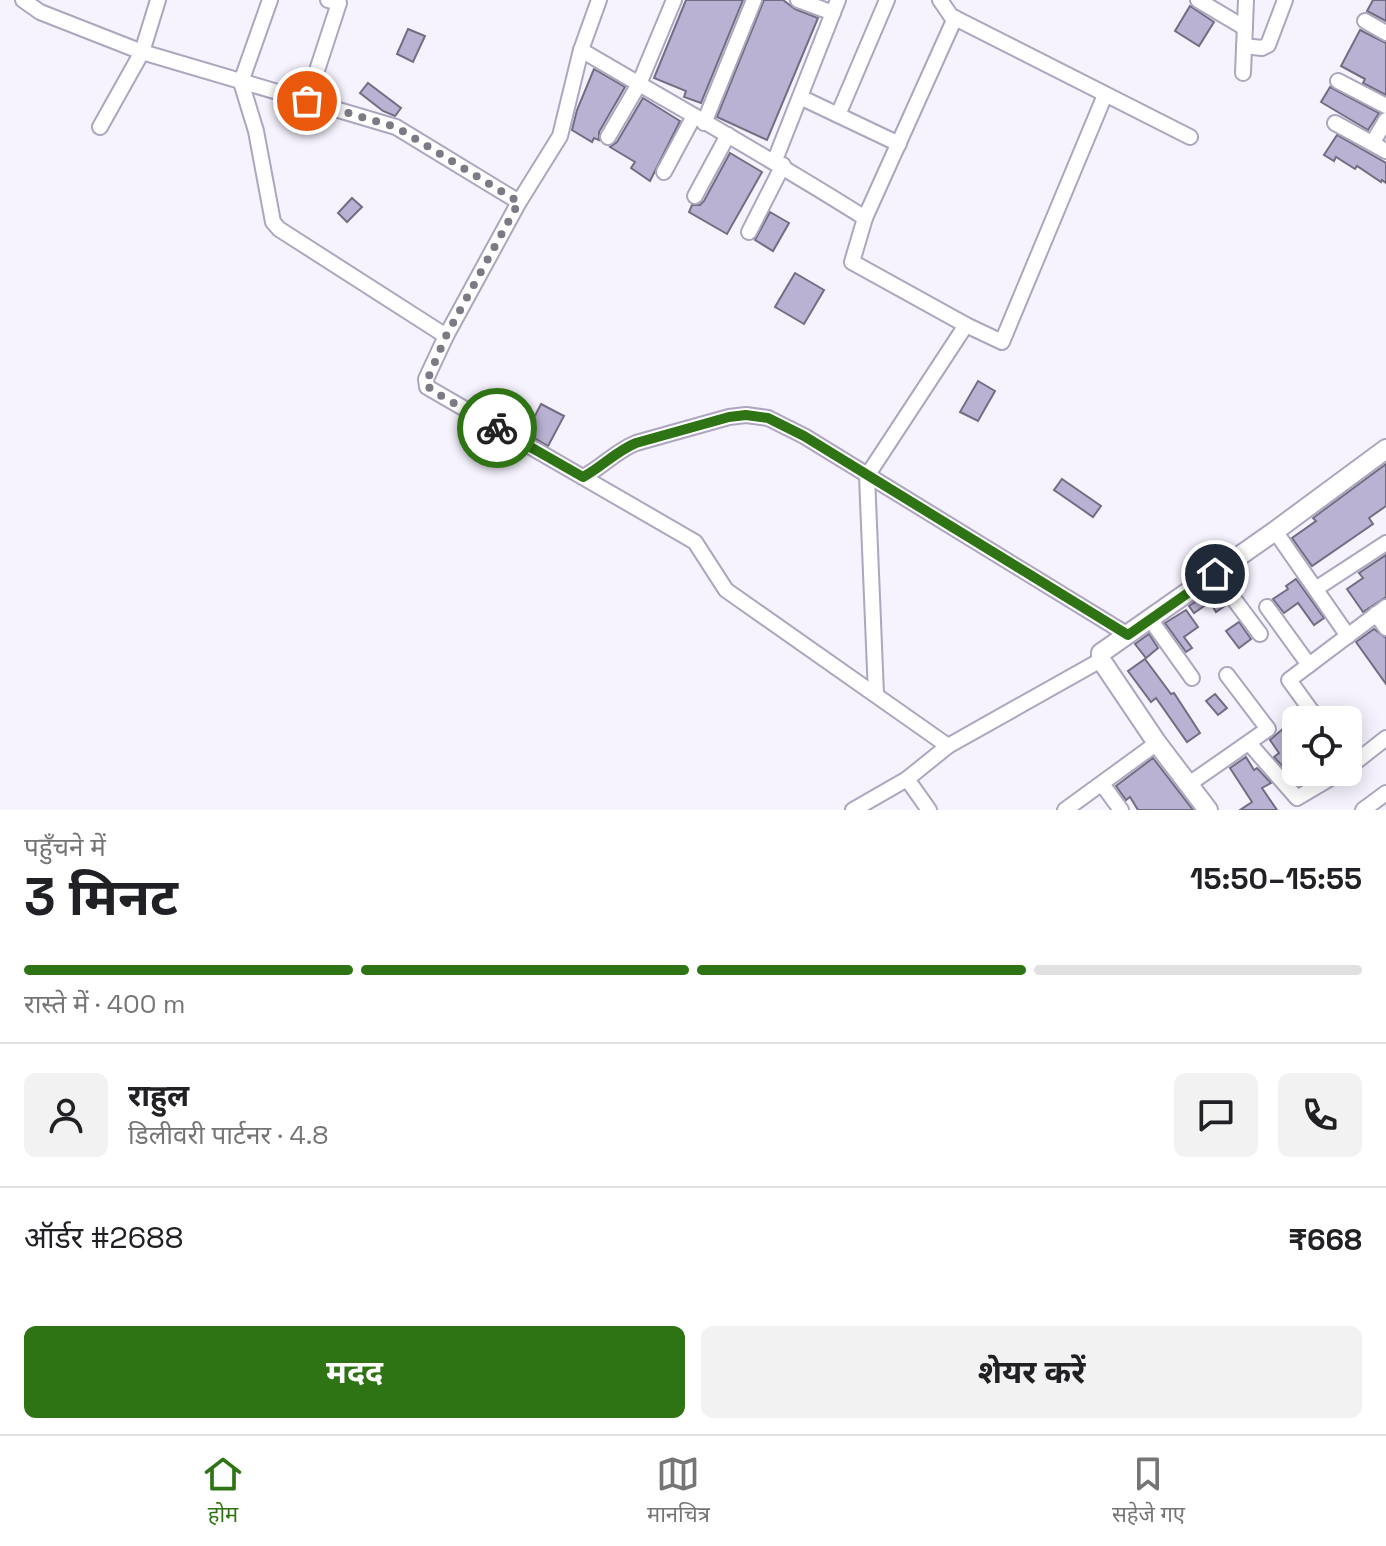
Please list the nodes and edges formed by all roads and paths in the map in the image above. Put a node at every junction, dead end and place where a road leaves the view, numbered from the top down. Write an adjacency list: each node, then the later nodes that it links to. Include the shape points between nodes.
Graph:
1 (23, 0): 21 (street, via 40,12)
2 (158, 0): 21 (street)
3 (270, 0): 24 (street)
4 (328, 0): 28 (street, via 339,3)
5 (599, 0): 20 (street)
6 (674, 0): 25 (street)
7 (754, 0): 31 (street)
8 (798, 0): 14 (street)
9 (887, 0): 30 (street)
10 (940, 0): 15 (street)
11 (1198, 0): 17 (street)
12 (1246, 0): 17 (street)
13 (1285, 0): 19 (street, via 1268,45)
14 (835, 7): 27 (street)
15 (955, 18): 26 (street); 39 (street)
16 (1365, 21): 18 (street)
17 (1245, 28): 19 (street)
18 (1386, 33)
19 (1244, 46): 22 (street)
20 (581, 50): 25 (street); 44 (street, via 560,136)
21 (142, 52): 24 (street); 34 (street)
22 (1243, 73)
23 (1338, 81): 29 (street)
24 (241, 82): 28 (street); 48 (street, via 273,222)
25 (639, 84): 31 (street); 36 (street)
26 (1105, 95): 37 (street); 47 (street, via 1002,342)
27 (800, 97): 30 (street); 41 (street)
28 (307, 101): 44 (street, via 396,127)
29 (1386, 106)
30 (838, 115): 39 (street)
31 (699, 120): 35 (street); 42 (street)
32 (1386, 120): 38 (street)
33 (1335, 123): 38 (street)
34 (100, 127)
35 (728, 135): 41 (street); 43 (street)
36 (608, 137)
37 (1190, 137)
38 (1373, 142): 40 (street)
39 (899, 144): 45 (street)
40 (1386, 151)
41 (779, 163): 45 (street); 46 (street)
42 (664, 172)
43 (695, 196)
44 (519, 202): 48 (street)
45 (865, 218): 47 (street, via 852,262)
46 (749, 232)
47 (966, 325): 50 (street)
48 (446, 336): 51 (street, via 427,387)
49 (1386, 449): 52 (street)
50 (867, 476): 51 (street, via 780,424 746,415 636,443); 61 (street); 67 (street)
51 (583, 477): 67 (street, via 695,542 726,590)
52 (1275, 531): 54 (street); 55 (street)
53 (1386, 543): 55 (street)
54 (1215, 574): 58 (street); 60 (street)
55 (1317, 588): 62 (street)
56 (1267, 607): 64 (street)
57 (1381, 610): 59 (street); 62 (street)
58 (1150, 619): 61 (street); 66 (street)
59 (1386, 628)
60 (1260, 634)
61 (1128, 635): 63 (street, via 1101,653)
62 (1348, 636): 64 (street)
63 (1101, 660): 69 (street); 71 (street)
64 (1309, 665): 68 (street, via 1289,680)
65 (1227, 675): 70 (street, via 1268,729)
66 (1192, 678)
67 (876, 694): 71 (street)
68 (1308, 706)
69 (1157, 743): 76 (street); 77 (street)
70 (1249, 743): 75 (street); 77 (street)
71 (948, 746): 74 (street)
72 (1383, 747): 73 (street)
73 (1362, 758)
74 (907, 779): 82 (street); 83 (street)
75 (1282, 781)
76 (1102, 784): 84 (street); 85 (street)
77 (1189, 784): 86 (street)
78 (1287, 786): 79 (street, via 1297,798)
79 (1316, 786)
80 (1386, 793): 81 (street)
81 (1371, 808)
82 (853, 810)
83 (929, 810)
84 (1065, 810)
85 (1121, 810)
86 (1208, 810)

